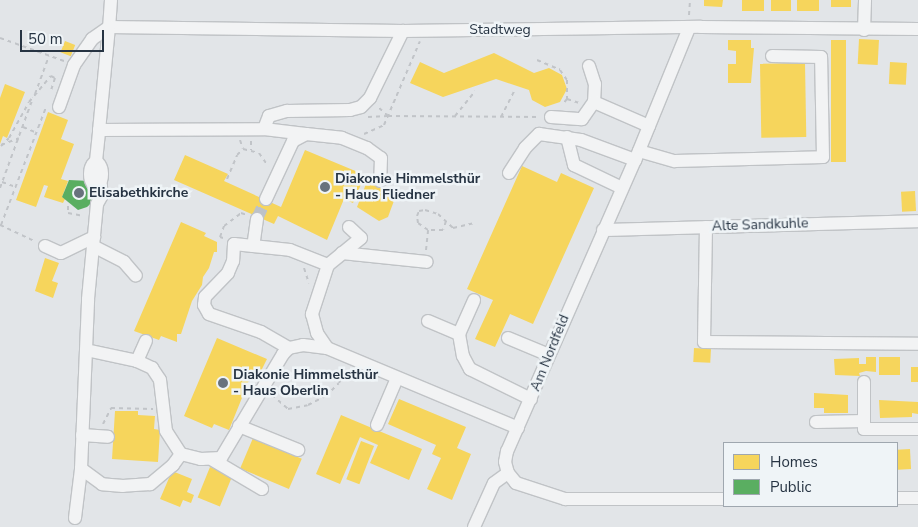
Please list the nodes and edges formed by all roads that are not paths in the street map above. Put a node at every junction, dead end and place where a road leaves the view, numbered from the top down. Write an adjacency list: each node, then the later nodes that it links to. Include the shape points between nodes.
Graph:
1 (111, 0): 3 (street)
2 (865, 0): 6 (street)
3 (109, 28): 7 (street, Stadtweg); 11 (street, via 92,39 74,65); 15 (street)
4 (689, 28): 6 (street, Stadtweg); 7 (street, Stadtweg); 13 (street, Am Nordfeld)
5 (918, 28): 6 (street, Stadtweg)
6 (864, 30)
7 (403, 31): 14 (street, via 370,98 361,107 287,111 270,116)
8 (772, 56): 18 (street, via 821,57 823,157 675,161)
9 (590, 66): 10 (street, via 595,84)
10 (594, 102): 12 (street, via 582,119); 13 (street)
11 (59, 107)
12 (551, 117)
13 (649, 126): 18 (street, Am Nordfeld)
14 (264, 128): 15 (street, via 246,131); 16 (street)
15 (99, 130): 28 (street, via 97,166 102,195)
16 (306, 134): 20 (street, via 342,138 367,148 381,158); 22 (street, via 293,140)
17 (567, 137): 18 (street); 19 (street, via 538,134); 21 (street, via 574,165)
18 (637, 155): 21 (street, Am Nordfeld)
19 (509, 173)
20 (380, 181)
21 (622, 188): 27 (street, Am Nordfeld)
22 (266, 199)
23 (256, 219): 30 (street)
24 (918, 221): 26 (street, Alte Sandkuhle)
25 (349, 227): 31 (street, via 361,238)
26 (706, 227): 27 (street, Alte Sandkuhle); 40 (street, via 704,342)
27 (603, 230): 44 (street, Am Nordfeld)
28 (94, 242): 29 (street, via 61,252); 34 (street, via 124,262); 43 (street)
29 (44, 246)
30 (253, 246): 33 (street, via 299,253); 41 (street, via 234,244 234,260 228,273 205,297 209,314 270,336)
31 (342, 253): 32 (street); 33 (street)
32 (427, 262)
33 (328, 265): 42 (street, via 312,314 317,333)
34 (136, 276)
35 (474, 300): 37 (street)
36 (428, 322): 37 (street)
37 (459, 334): 48 (street, via 463,356 470,369)
38 (508, 338): 44 (street)
39 (146, 341): 45 (street)
40 (918, 344)
41 (289, 348): 42 (street, via 303,345); 52 (street)
42 (327, 348): 46 (street)
43 (86, 350): 45 (street); 56 (street)
44 (549, 355): 48 (street, Am Nordfeld)
45 (137, 361): 58 (street, via 152,368 160,380 166,431)
46 (398, 378): 51 (street); 53 (street)
47 (864, 382): 49 (street)
48 (531, 399): 53 (street, Am Nordfeld)
49 (864, 421): 50 (street); 54 (street, via 864,429)
50 (816, 422)
51 (377, 425)
52 (238, 426): 57 (street); 59 (street, via 221,458)
53 (518, 428): 61 (street, Am Nordfeld, via 507,451)
54 (918, 429)
55 (104, 432): 56 (street)
56 (82, 435): 60 (street)
57 (298, 450)
58 (181, 454): 59 (street); 60 (street, via 150,484 102,484)
59 (213, 460): 62 (street)
60 (81, 469): 66 (street)
61 (508, 473): 65 (street, via 516,482 534,491 565,499); 67 (street, via 494,483)
62 (262, 489)
63 (898, 498): 64 (street)
64 (918, 498)
65 (723, 499)
66 (75, 518)
67 (474, 527)

